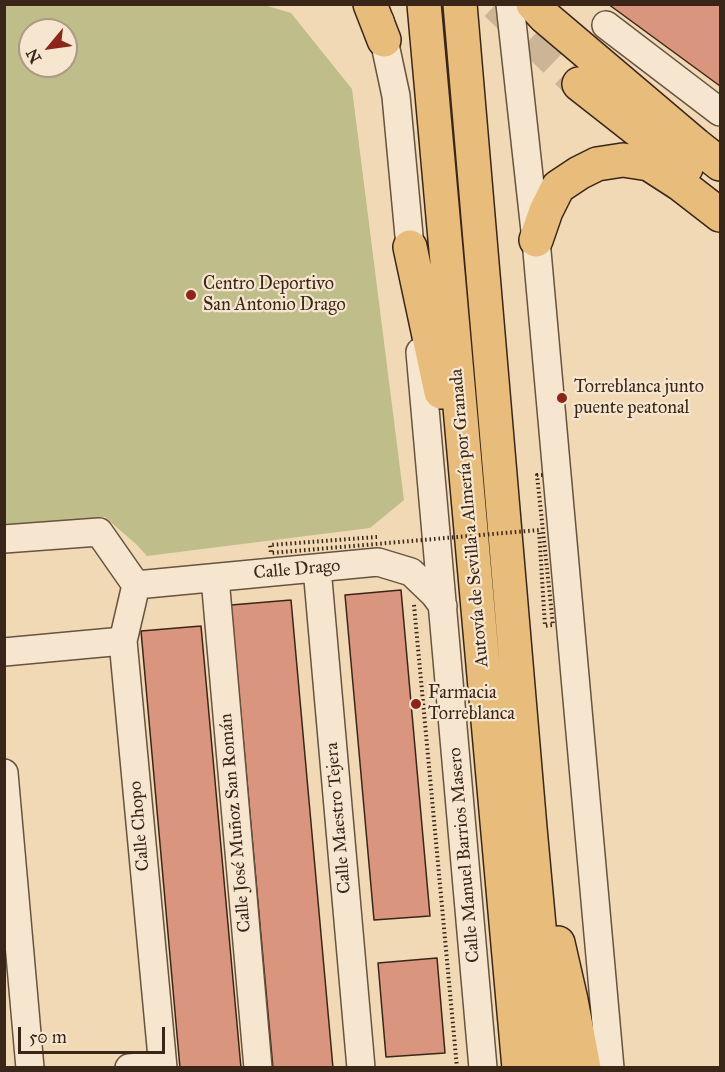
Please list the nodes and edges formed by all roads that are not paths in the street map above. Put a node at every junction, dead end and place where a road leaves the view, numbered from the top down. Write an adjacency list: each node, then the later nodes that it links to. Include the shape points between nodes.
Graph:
1 (370, 4): 8 (main road)
2 (377, 4): 8 (street, Calle Manuel Barrios Masero)
3 (424, 4): 16 (main road, Autovía de Sevilla a Almería por Granada)
4 (460, 4): 25 (main road, Autovía de Sevilla a Almería por Granada)
5 (510, 4): 14 (street)
6 (533, 4): 11 (main road)
7 (606, 26): 10 (street)
8 (384, 40): 15 (street, Calle Manuel Barrios Masero, via 396,96)
9 (579, 84): 12 (main road)
10 (720, 112)
11 (720, 164)
12 (720, 196)
13 (720, 215): 14 (main road, via 648,164 623,160 597,164 558,187)
14 (536, 240): 35 (street)
15 (410, 247): 16 (main road); 21 (street, Calle Manuel Barrios Masero)
16 (472, 531): 32 (main road, Autovía de Sevilla a Almería por Granada)
17 (4, 539): 20 (street, via 99,532)
18 (317, 568): 19 (street, Calle Drago); 21 (street, Calle Drago, via 378,562 411,572); 30 (street, Calle Maestro Tejera)
19 (215, 578): 20 (street, Calle Drago); 29 (street, Calle José Muñoz San Román)
20 (136, 585): 22 (street, Calle Chopo)
21 (443, 606): 31 (street, Calle Manuel Barrios Masero)
22 (123, 641): 23 (street); 26 (street, Calle Chopo)
23 (4, 652)
24 (4, 773): 27 (street)
25 (530, 828): 33 (main road, Autovía de Sevilla a Almería por Granada); 34 (main road)
26 (163, 1066): 28 (street)
27 (30, 1068)
28 (129, 1068)
29 (258, 1068)
30 (361, 1068)
31 (483, 1068)
32 (519, 1068)
33 (552, 1068)
34 (584, 1068)
35 (610, 1068)

